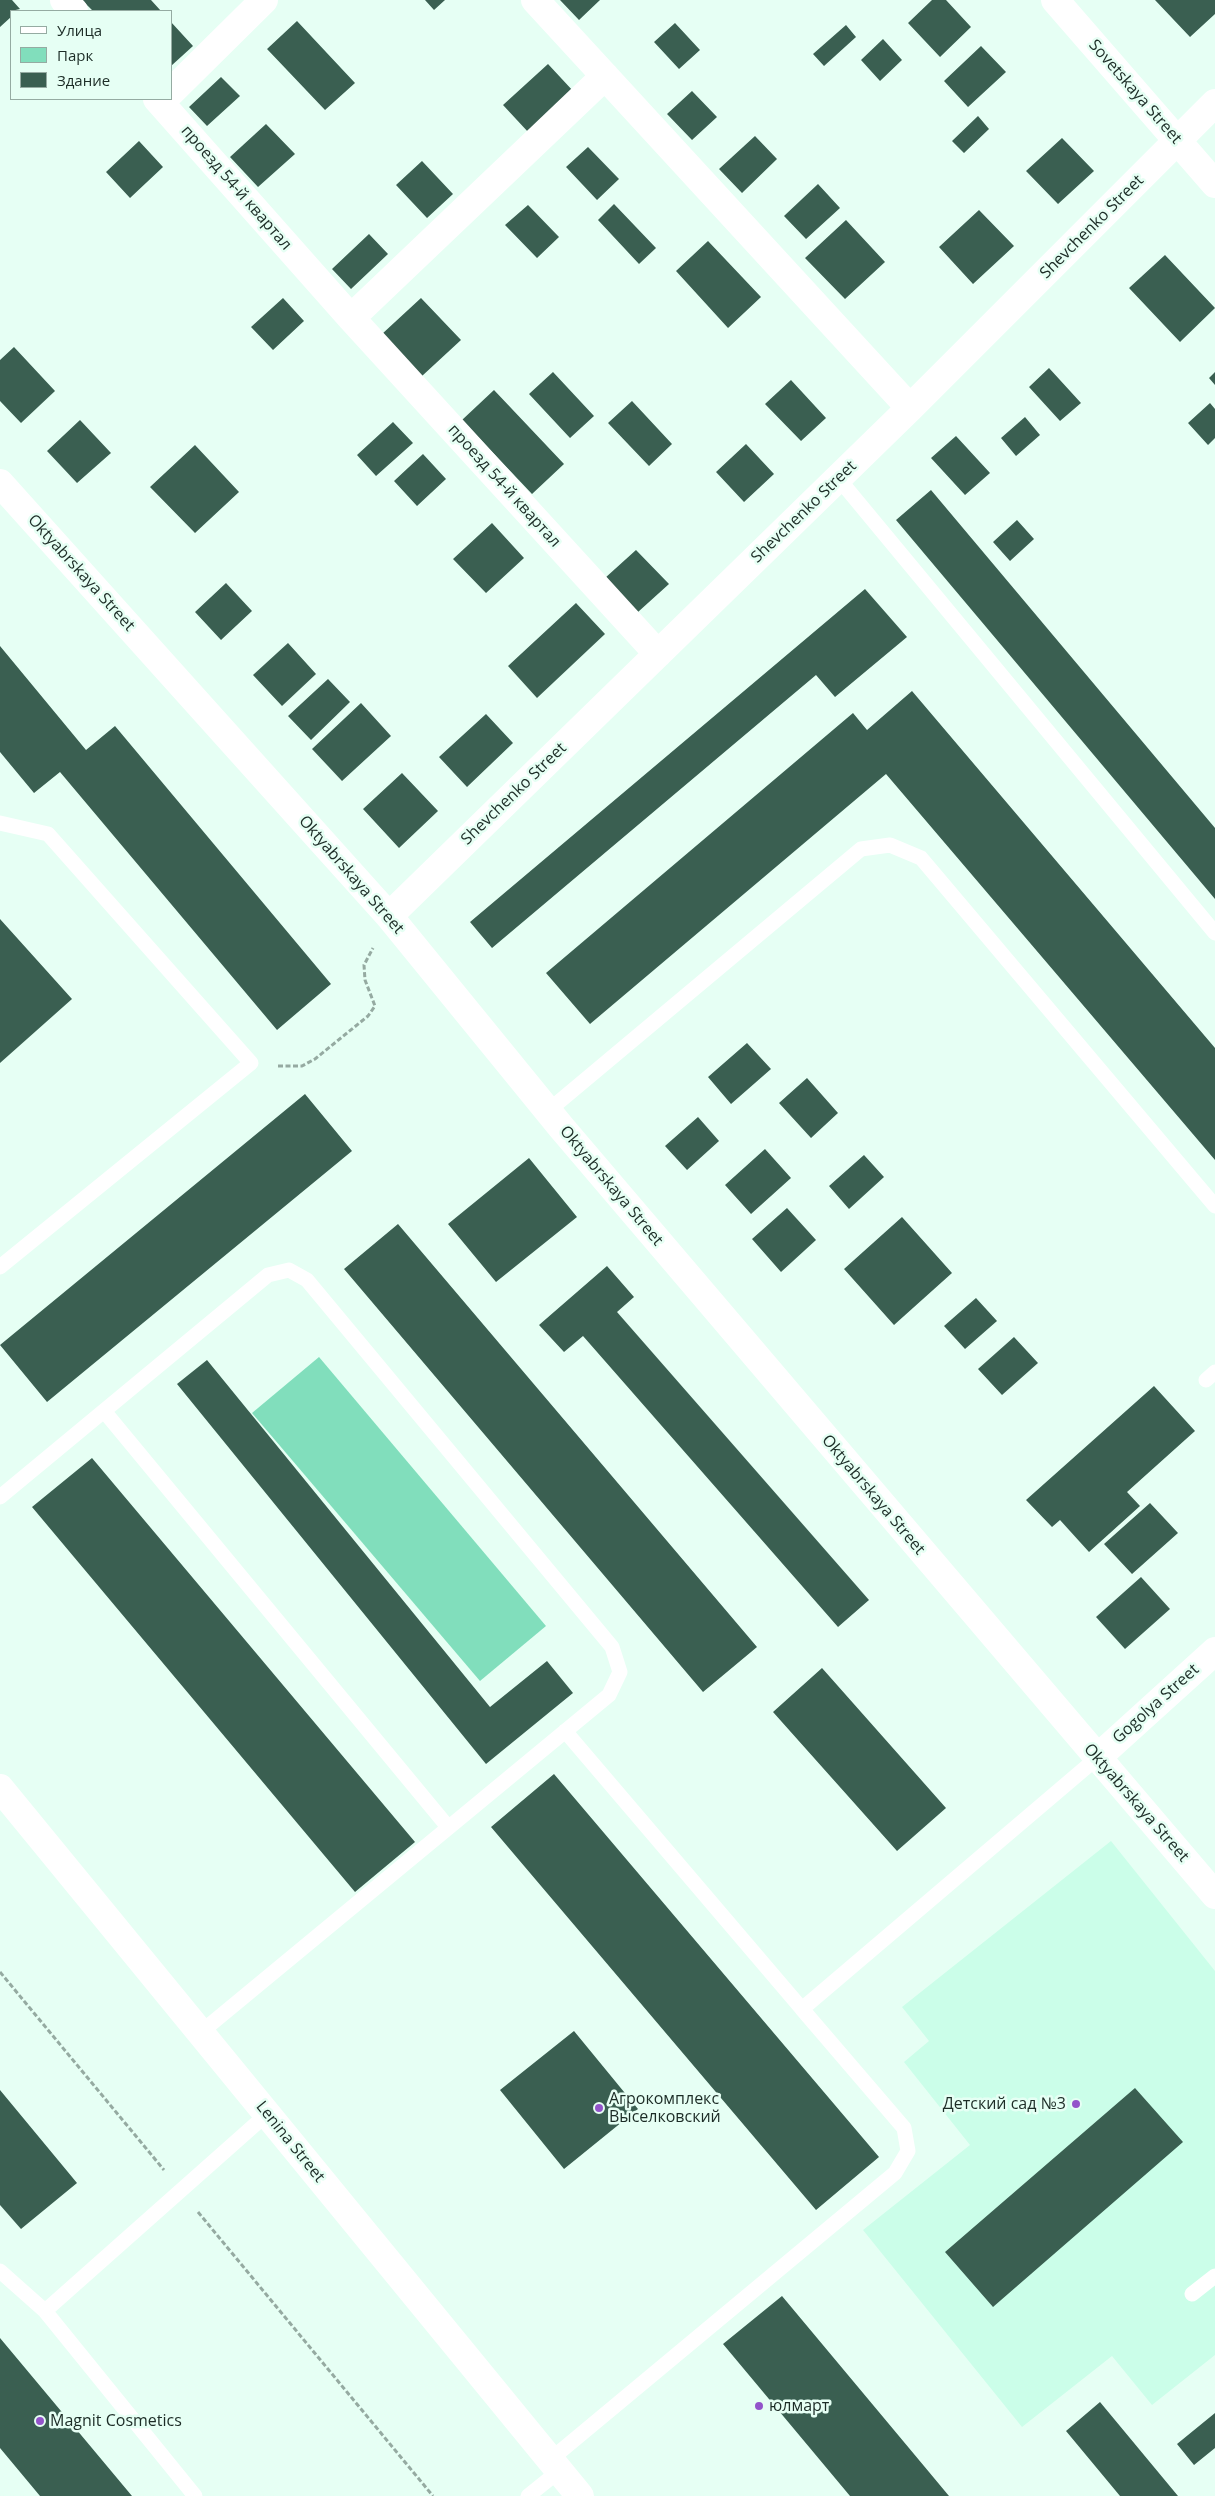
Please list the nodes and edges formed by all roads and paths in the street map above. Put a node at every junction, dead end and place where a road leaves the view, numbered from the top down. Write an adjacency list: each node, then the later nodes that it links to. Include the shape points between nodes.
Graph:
1 (64, 0): 5 (street)
2 (264, 0): 7 (street, проезд 54-й квартал)
3 (535, 0): 6 (street)
4 (1055, 0): 10 (street, Sovetskaya Street)
5 (73, 10)
6 (605, 76): 12 (street); 13 (street)
7 (172, 89)
8 (165, 100): 12 (street, проезд 54-й квартал)
9 (1215, 103): 10 (street, Shevchenko Street)
10 (1178, 141): 11 (street, Sovetskaya Street); 13 (street, Shevchenko Street)
11 (1215, 184)
12 (351, 318): 16 (street, проезд 54-й квартал)
13 (910, 408): 14 (street, Shevchenko Street)
14 (838, 478): 16 (street, Shevchenko Street); 19 (lane)
15 (0, 483): 18 (street, Oktyabrskaya Street)
16 (658, 654): 18 (street, Shevchenko Street)
17 (0, 823): 20 (lane, via 48,834)
18 (389, 916): 20 (path, via 364,965 365,980 375,1006 368,1016 302,1066); 21 (street, Oktyabrskaya Street)
19 (1215, 933)
20 (251, 1063): 23 (lane)
21 (548, 1111): 22 (lane, via 861,849 890,845 921,858); 28 (street, Oktyabrskaya Street)
22 (1215, 1206)
23 (0, 1267)
24 (104, 1411): 25 (lane); 27 (lane, via 268,1276 288,1270 307,1280 612,1648 620,1672 609,1695); 30 (lane)
25 (0, 1497)
26 (1215, 1651): 28 (street, Gogolya Street)
27 (566, 1731): 30 (lane); 33 (lane)
28 (1097, 1758): 31 (street, Oktyabrskaya Street); 33 (lane)
29 (0, 1788): 34 (street, Lenina Street)
30 (448, 1828): 34 (lane)
31 (1215, 1895)
32 (0, 1972): 36 (path)
33 (802, 2009): 41 (lane, via 904,2128 908,2152 895,2173)
34 (200, 2033): 35 (street, Lenina Street)
35 (267, 2114): 36 (lane); 41 (street, Lenina Street)
36 (180, 2190): 40 (lane); 43 (path)
37 (0, 2271): 40 (lane)
38 (1215, 2276): 39 (lane)
39 (1192, 2294)
40 (44, 2310): 42 (lane)
41 (554, 2465): 44 (lane); 45 (street, Lenina Street)
42 (195, 2496)
43 (433, 2496)
44 (528, 2496)
45 (580, 2496)

